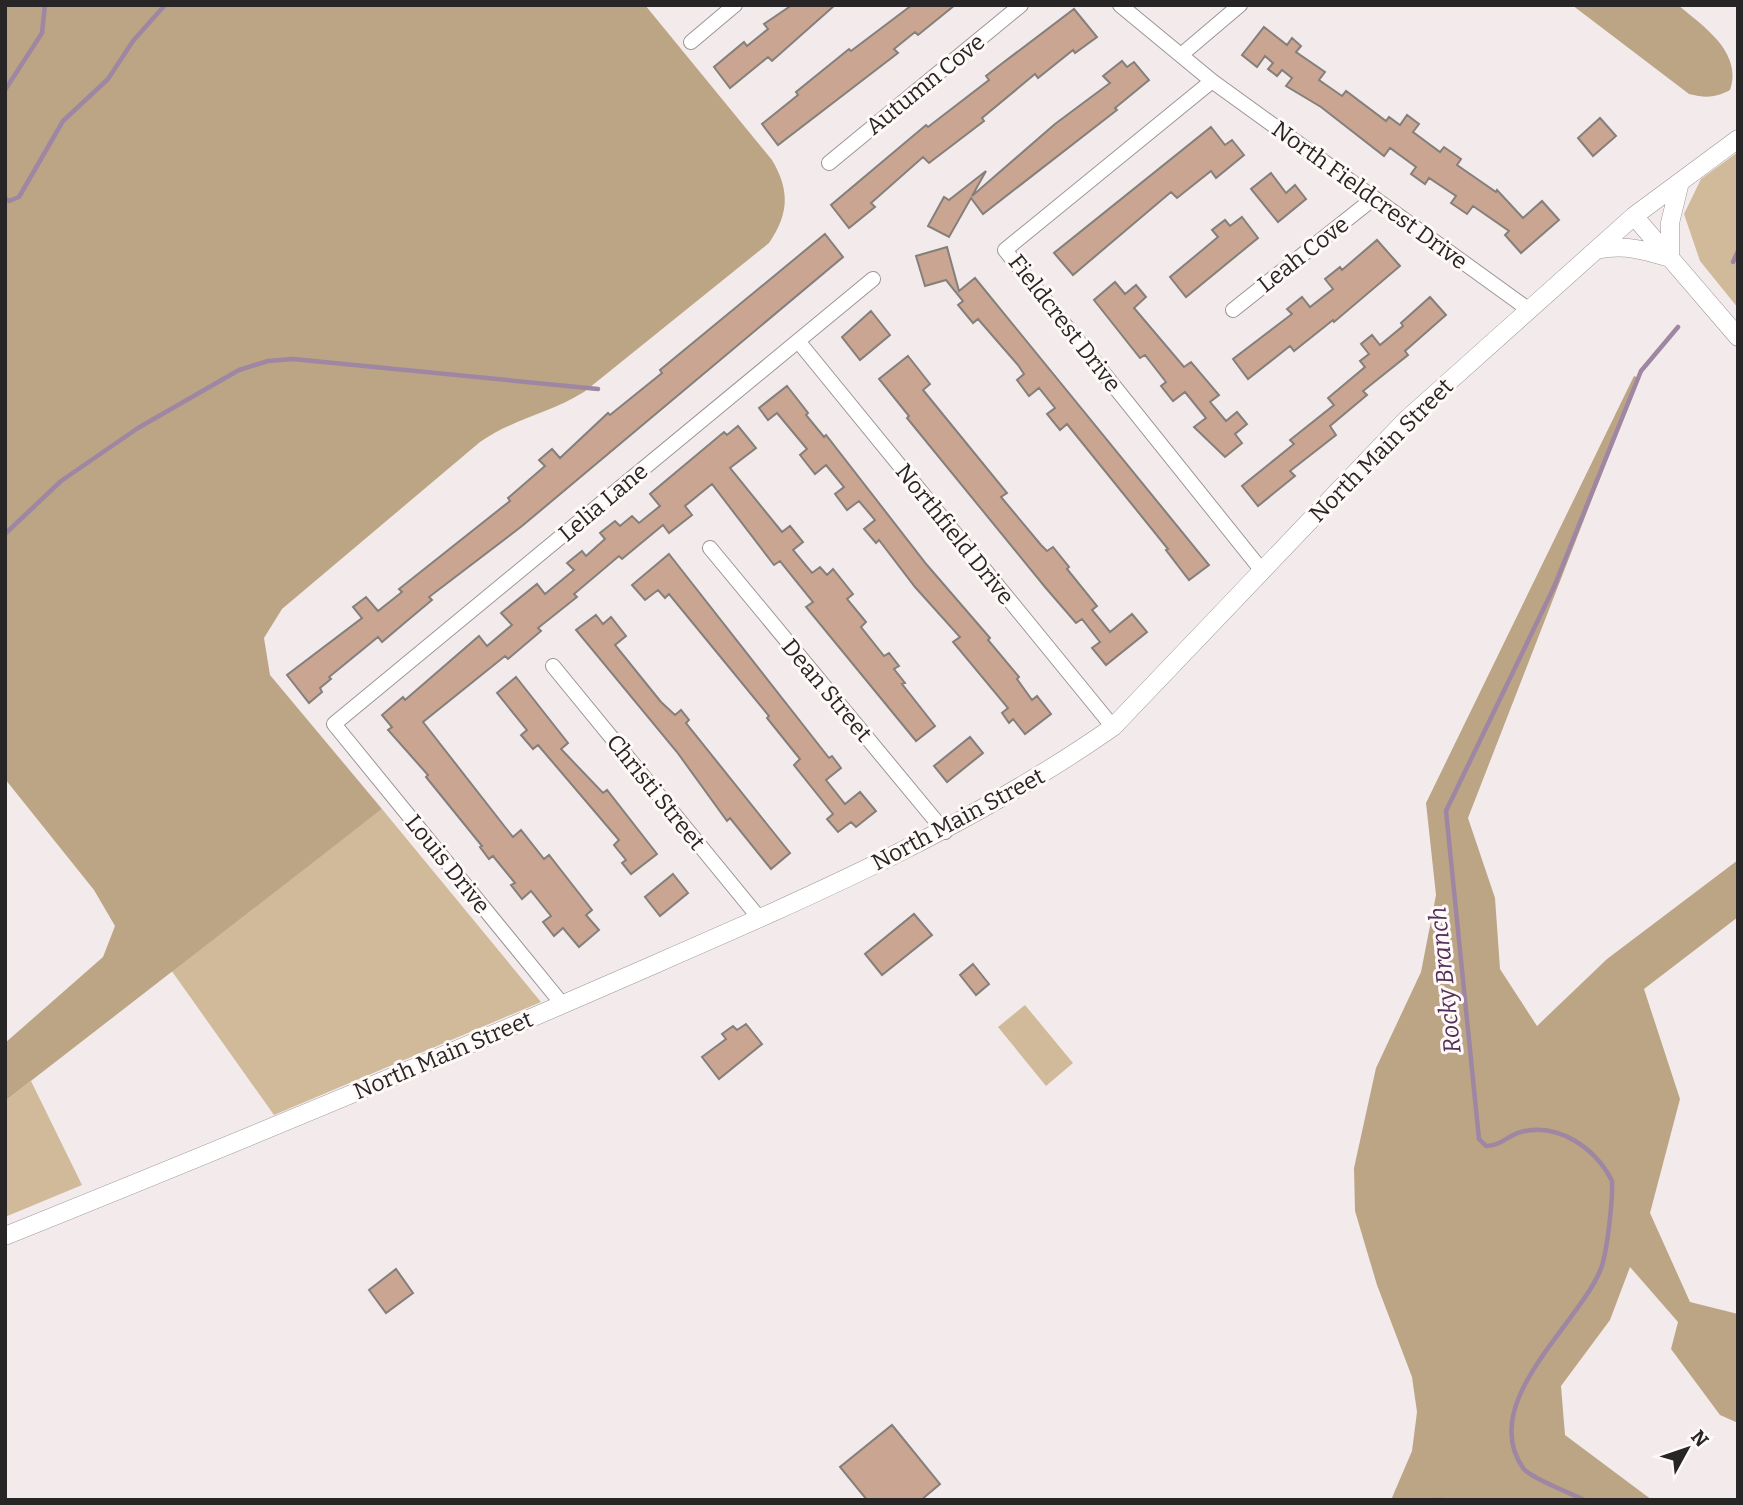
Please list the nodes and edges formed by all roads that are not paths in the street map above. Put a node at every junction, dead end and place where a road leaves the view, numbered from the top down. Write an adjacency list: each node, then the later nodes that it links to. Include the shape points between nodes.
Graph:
1 (736, 5): 5 (street)
2 (1021, 5): 9 (street, Autumn Cove)
3 (1120, 5): 6 (street, North Fieldcrest Drive)
4 (1240, 5): 6 (street)
5 (691, 42)
6 (1181, 55): 7 (street, North Fieldcrest Drive)
7 (1212, 81): 11 (street, North Fieldcrest Drive); 21 (street, Fieldcrest Drive, via 1005,250)
8 (1738, 139): 10 (street, North Main Street)
9 (828, 163)
10 (1680, 182): 12 (street, North Main Street); 14 (street, via 1670,223)
11 (1374, 198): 16 (street, North Fieldcrest Drive); 17 (street, Leah Cove)
12 (1634, 216): 13 (street, North Main Street); 14 (street)
13 (1595, 251): 14 (street, via 1617,246); 16 (street, North Main Street)
14 (1670, 258): 18 (street)
15 (873, 279): 19 (street, Lelia Lane)
16 (1528, 309): 21 (street, North Main Street, via 1406,420)
17 (1233, 310)
18 (1738, 337)
19 (798, 341): 23 (street, Lelia Lane); 24 (street, Northfield Drive)
20 (710, 548): 25 (street, Dean Street)
21 (1263, 572): 24 (street, North Main Street)
22 (553, 666): 26 (street, Christi Street)
23 (334, 724): 27 (street, Louis Drive)
24 (1113, 727): 25 (street, North Main Street)
25 (945, 832): 26 (street, North Main Street)
26 (760, 919): 27 (street, North Main Street)
27 (563, 1005): 28 (street, North Main Street)
28 (5, 1236)

